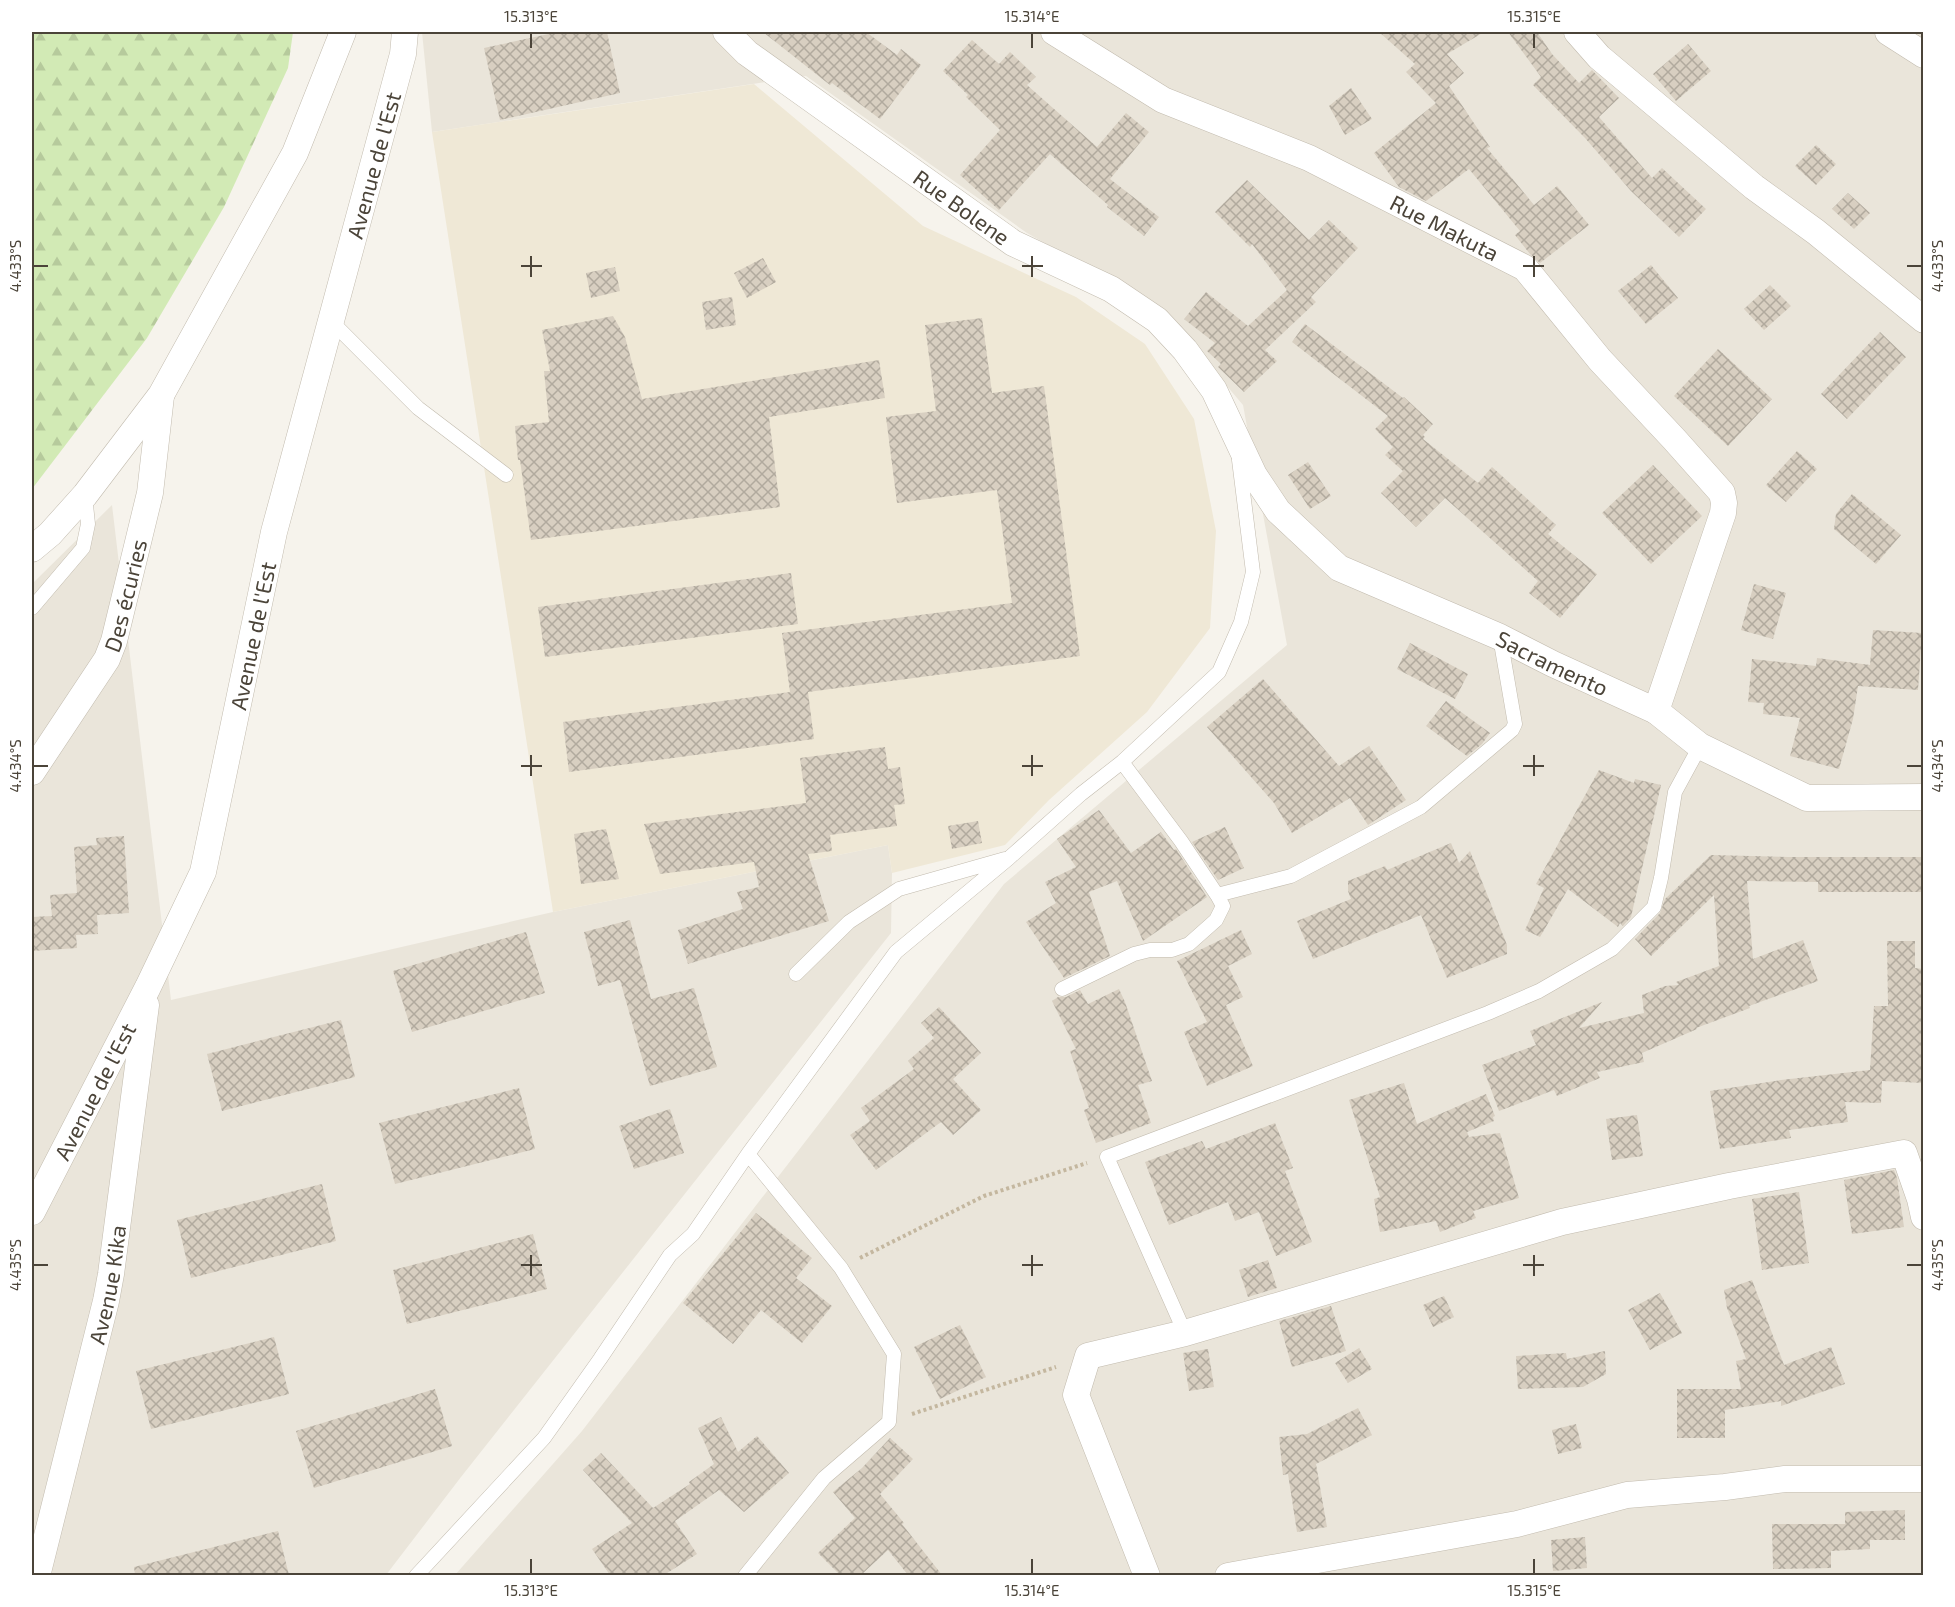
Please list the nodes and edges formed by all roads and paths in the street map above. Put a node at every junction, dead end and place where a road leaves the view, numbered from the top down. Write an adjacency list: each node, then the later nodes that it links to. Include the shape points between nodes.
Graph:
1 (343, 32): 10 (street, via 295,153)
2 (405, 32): 9 (street, Avenue de l'Est, via 404,54)
3 (726, 32): 11 (street, Rue Bolene, via 747,53 1013,243 1111,289 1157,320 1214,390)
4 (1054, 32): 17 (street, Rue Makuta, via 1163,100 1309,158 1525,268 1600,360 1722,493 1723,513)
5 (1577, 32): 8 (street, via 1599,57 1754,187)
6 (1888, 32): 7 (street)
7 (1923, 55)
8 (1923, 320)
9 (331, 321): 12 (lane, via 418,408); 25 (street, Avenue de l'Est, via 274,532 203,872)
10 (161, 395): 13 (street); 20 (street, Des écuries, via 150,493 114,642 107,659)
11 (1236, 433): 16 (street, Sacramento, via 1254,475 1278,511 1339,568); 19 (lane, via 1253,572 1241,621 1219,672)
12 (506, 475)
13 (85, 495): 14 (street); 15 (lane, via 88,524 83,548)
14 (32, 549)
15 (32, 608)
16 (1500, 638): 17 (street, Sacramento); 23 (lane, via 1515,724 1512,730 1421,807 1291,876)
17 (1656, 711): 18 (street, Sacramento)
18 (1700, 746): 21 (street, Sacramento, via 1807,798); 28 (lane, via 1675,792 1654,907 1612,949 1539,991 1488,1013)
19 (1122, 762): 22 (lane); 23 (lane)
20 (32, 772)
21 (1923, 797)
22 (1009, 858): 24 (lane, via 899,889 849,922); 27 (lane, via 896,952)
23 (1217, 895): 26 (lane, via 1223,906 1216,920 1189,944 1134,954)
24 (796, 974)
25 (148, 987): 29 (street, Avenue de l'Est); 36 (street, Avenue Kika, via 106,1301)
26 (1062, 988)
27 (748, 1154): 31 (lane); 37 (lane, via 693,1234 670,1255 544,1438)
28 (1107, 1157): 31 (path, via 984,1196); 32 (lane)
29 (32, 1212)
30 (1923, 1217): 32 (street, via 1904,1153 1562,1222)
31 (840, 1268): 34 (lane, via 894,1354)
32 (1185, 1333): 33 (street)
33 (1088, 1356): 34 (path); 39 (street, via 1076,1395)
34 (889, 1422): 38 (lane, via 824,1478)
35 (1923, 1479): 40 (street, via 1785,1479 1627,1495 1517,1524)
36 (37, 1575)
37 (416, 1575)
38 (745, 1575)
39 (1147, 1575)
40 (1228, 1575)

